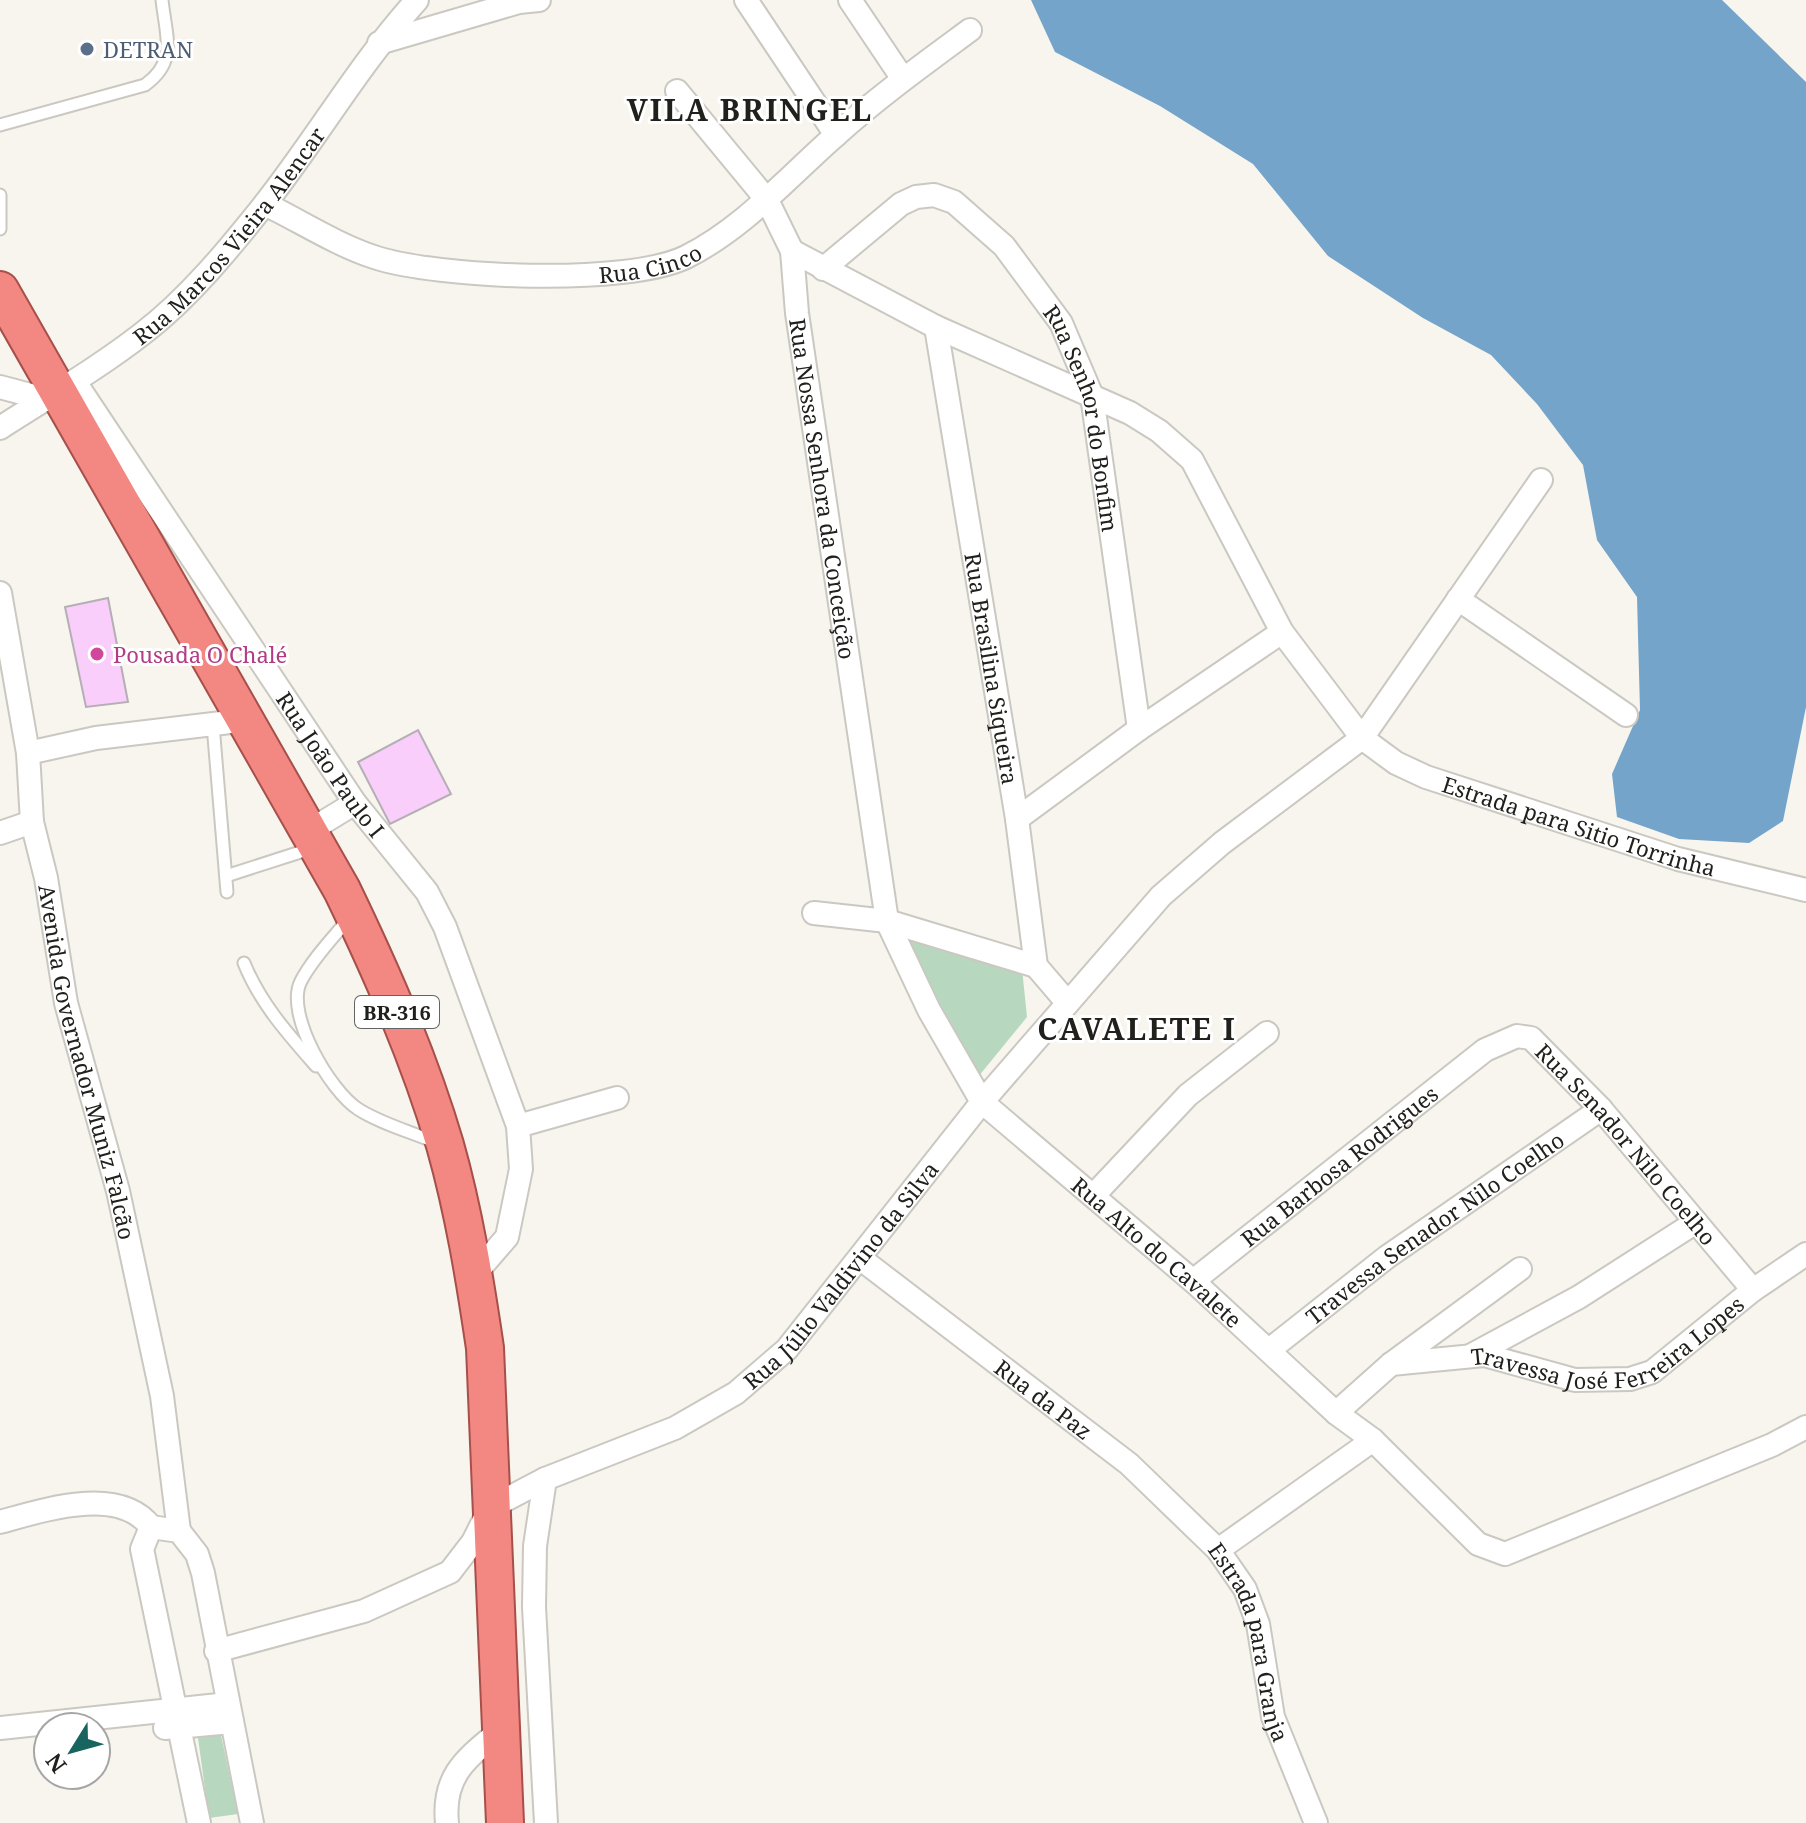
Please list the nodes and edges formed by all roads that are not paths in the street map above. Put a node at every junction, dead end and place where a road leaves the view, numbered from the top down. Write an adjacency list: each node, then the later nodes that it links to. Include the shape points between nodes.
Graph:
1 (162, 0): 10 (lane, via 168,60 161,74 145,85)
2 (417, 0): 7 (street, Rua Marcos Vieira Alencar)
3 (746, 0): 11 (street)
4 (850, 0): 8 (street)
5 (527, 1): 7 (street)
6 (970, 30): 8 (street, Rua Cinco)
7 (378, 43): 14 (street, Rua Marcos Vieira Alencar)
8 (903, 79): 11 (street, Rua Cinco)
9 (677, 91): 13 (street, Rua Nossa Senhora da Conceição)
10 (0, 125)
11 (836, 135): 13 (street, Rua Cinco)
12 (0, 195): 15 (lane)
13 (767, 200): 14 (street, Rua Cinco, via 688,256 656,270 609,274 433,271 373,257); 16 (street, Rua Nossa Senhora da Conceição)
14 (265, 204): 21 (street, Rua Marcos Vieira Alencar, via 145,331)
15 (0, 229)
16 (792, 251): 17 (street, Estrada para Sitio Torrinha); 43 (street, Rua Nossa Senhora da Conceição)
17 (823, 269): 19 (street, Estrada para Sitio Torrinha); 22 (street, Rua Senhor do Bonfim, via 901,204 934,195 954,202 1004,246 1061,323)
18 (0, 290): 21 (highway, BR-316)
19 (936, 327): 22 (street, Estrada para Sitio Torrinha); 34 (street, Rua Brasilina Siqueira)
20 (0, 387): 21 (street)
21 (59, 392): 23 (street, Rua Marcos Vieira Alencar); 29 (highway, BR-316); 33 (street, Rua João Paulo I)
22 (1092, 396): 27 (street, Estrada para Sitio Torrinha, via 1159,431 1192,460); 30 (street, Rua Senhor do Bonfim)
23 (0, 428)
24 (1541, 480): 26 (street, Rua Júlio Valdivino da Silva)
25 (0, 593): 32 (street, Avenida Governador Muniz Falcão)
26 (1458, 599): 28 (street); 31 (street, Rua Júlio Valdivino da Silva)
27 (1282, 632): 30 (street); 31 (street, Estrada para Sitio Torrinha)
28 (1626, 715)
29 (230, 722): 32 (street, via 96,738); 37 (highway, BR-316); 38 (lane)
30 (1139, 729): 34 (street)
31 (1362, 738): 39 (street, Estrada para Sitio Torrinha, via 1426,777 1678,859); 46 (street, Rua Júlio Valdivino da Silva, via 1161,896)
32 (28, 753): 35 (street, Avenida Governador Muniz Falcão)
33 (355, 803): 37 (street); 53 (street, Rua João Paulo I, via 427,892 445,927)
34 (1017, 819): 45 (street, Rua Brasilina Siqueira)
35 (32, 822): 36 (street); 72 (street, Avenida Governador Muniz Falcão, via 66,1003 118,1191 162,1396)
36 (0, 833)
37 (313, 839): 38 (lane); 41 (highway, BR-316)
38 (226, 876): 40 (lane)
39 (1806, 890)
40 (227, 892)
41 (353, 913): 49 (lane, via 300,982 297,1009); 54 (highway, BR-316, via 385,981)
42 (814, 913): 43 (street)
43 (887, 921): 45 (street); 51 (street, Rua Alto do Cavalete, via 929,1010)
44 (244, 963): 49 (lane, via 277,1021)
45 (1036, 966): 46 (street)
46 (1066, 1001): 51 (street, Rua Júlio Valdivino da Silva)
47 (1267, 1033): 55 (street, via 1188,1095)
48 (1485, 1050): 52 (street, Rua Senador Nilo Coelho, via 1505,1039 1531,1038); 61 (street, Rua Barbosa Rodrigues)
49 (334, 1086): 54 (lane, via 358,1109)
50 (617, 1098): 53 (street)
51 (982, 1102): 55 (street, Rua Alto do Cavalete); 58 (street, Rua Júlio Valdivino da Silva)
52 (1601, 1109): 56 (street, Rua Senador Nilo Coelho); 63 (street, Travessa Senador Nilo Coelho, via 1387,1257)
53 (518, 1126): 60 (street, Rua João Paulo I, via 521,1169 507,1237)
54 (445, 1147): 60 (highway, BR-316)
55 (1093, 1196): 61 (street, Rua Alto do Cavalete)
56 (1696, 1222): 62 (street, Rua Senador Nilo Coelho); 64 (street, via 1579,1297)
57 (1806, 1254): 62 (street, Travessa José Ferreira Lopes)
58 (861, 1259): 69 (street, Rua Júlio Valdivino da Silva, via 787,1349 736,1393 675,1428); 73 (street, Rua da Paz, via 1129,1464)
59 (1520, 1269): 65 (street, Travessa José Ferreira Lopes)
60 (475, 1274): 70 (highway, BR-316, via 485,1348)
61 (1193, 1281): 63 (street, Rua Alto do Cavalete)
62 (1753, 1290): 64 (street, Travessa José Ferreira Lopes, via 1652,1372 1630,1379 1575,1380)
63 (1269, 1350): 66 (street, Rua Alto do Cavalete)
64 (1472, 1355): 65 (street, Travessa José Ferreira Lopes)
65 (1391, 1364): 66 (street, Travessa José Ferreira Lopes)
66 (1336, 1413): 68 (street, Rua Alto do Cavalete)
67 (1806, 1427): 68 (street, Rua Alto do Cavalete, via 1505,1554 1478,1544)
68 (1373, 1440): 73 (street, Estrada para Granja)
69 (545, 1479): 70 (street, Rua Júlio Valdivino da Silva); 86 (street, via 535,1546 534,1607)
70 (490, 1508): 74 (street, via 450,1572 364,1611); 78 (highway, BR-316)
71 (0, 1522): 72 (street, via 70,1506 116,1506)
72 (165, 1529): 74 (street, via 190,1543 203,1573); 76 (street, Avenida Governador Muniz Falcão, via 142,1549)
73 (1218, 1550): 87 (street, Estrada para Granja, via 1245,1589 1258,1624 1273,1717)
74 (216, 1651): 75 (street)
75 (230, 1713): 76 (street); 83 (street)
76 (176, 1719): 77 (street); 79 (street); 82 (street, Avenida Governador Muniz Falcão)
77 (0, 1728)
78 (503, 1728): 84 (street, via 459,1766 449,1784); 85 (highway, BR-316)
79 (112, 1730)
80 (32, 1738): 81 (street)
81 (0, 1741)
82 (199, 1823)
83 (252, 1823)
84 (447, 1823)
85 (505, 1823)
86 (546, 1823)
87 (1316, 1823)

